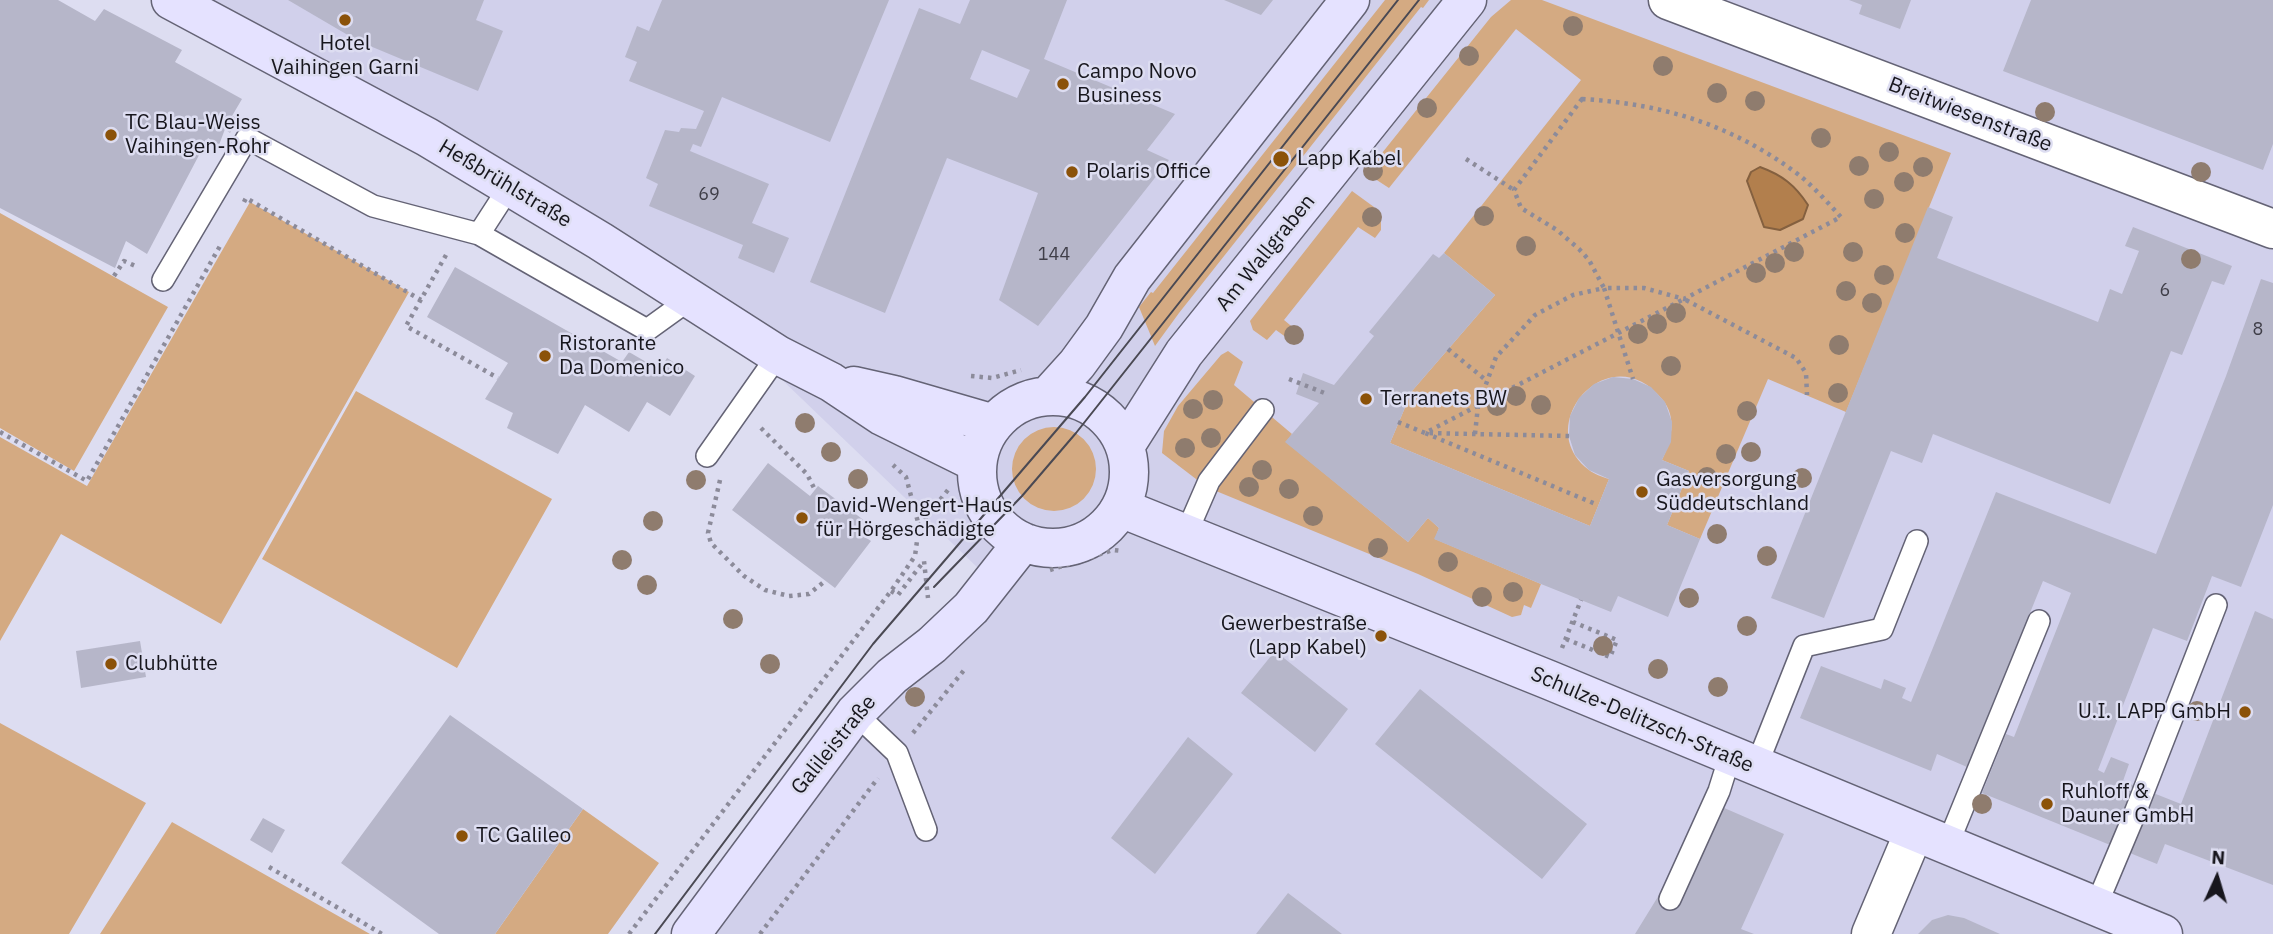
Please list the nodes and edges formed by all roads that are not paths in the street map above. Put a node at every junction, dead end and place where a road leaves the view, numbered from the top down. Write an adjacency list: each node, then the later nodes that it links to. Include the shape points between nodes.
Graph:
1 (171, 0): 5 (street, Heßbrühlstraße, via 379,110)
2 (1350, 0): 11 (street, via 1132,278 1077,364)
3 (1467, 0): 15 (street, Am Wallgraben, via 1184,353)
4 (1668, 0): 6 (street, Breitwiesenstraße)
5 (510, 186): 7 (lane); 9 (street, Heßbrühlstraße)
6 (2273, 229)
7 (470, 232): 8 (lane, via 373,206 247,138); 9 (lane, via 647,330)
8 (163, 280)
9 (690, 299): 10 (street, Heßbrühlstraße)
10 (778, 355): 12 (street, Heßbrühlstraße); 16 (lane)
11 (1039, 381): 14 (street); 15 (street, via 1095,408 1113,424)
12 (831, 382): 14 (street, Heßbrühlstraße); 17 (street, Heßbrühlstraße, via 881,416)
13 (1263, 410): 19 (lane, via 1209,481)
14 (993, 424): 17 (street)
15 (1125, 446): 18 (street, via 1130,467)
16 (707, 456)
17 (977, 463): 21 (street, via 978,485 988,510)
18 (1121, 508): 19 (street, Schulze-Delitzsch-Straße); 21 (street, via 1103,530 1079,544 1051,548)
19 (1186, 534): 25 (street, Schulze-Delitzsch-Straße)
20 (1917, 541): 25 (lane, via 1882,629 1804,646)
21 (1034, 557): 24 (street, Galileistraße, via 892,676)
22 (2216, 605): 29 (lane)
23 (2039, 621): 27 (lane)
24 (855, 713): 26 (lane, via 897,753); 30 (street, Galileistraße)
25 (1743, 761): 27 (street, Schulze-Delitzsch-Straße); 28 (lane, via 1719,792)
26 (926, 831)
27 (1930, 839): 29 (street, Schulze-Delitzsch-Straße); 31 (street)
28 (1670, 900)
29 (2096, 906): 32 (street, Schulze-Delitzsch-Straße)
30 (691, 934)
31 (1871, 934)
32 (2163, 934)

